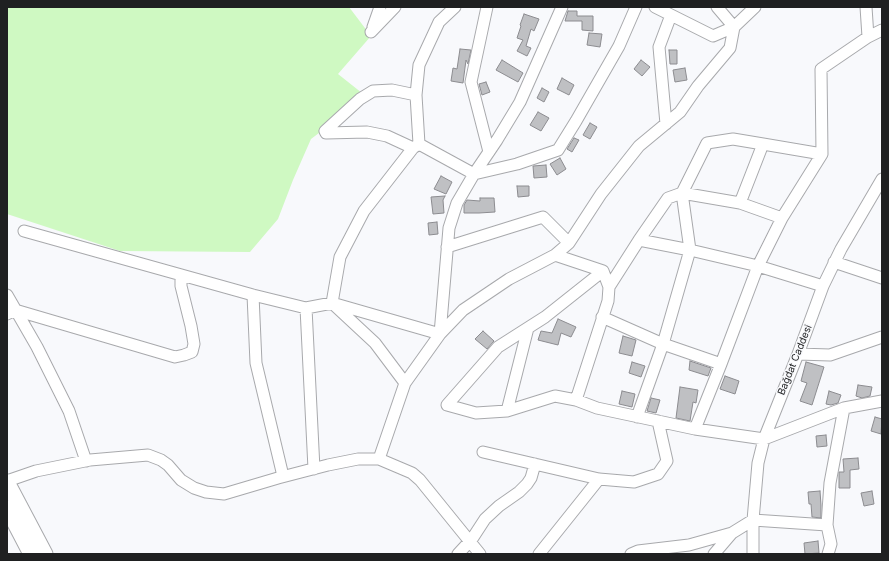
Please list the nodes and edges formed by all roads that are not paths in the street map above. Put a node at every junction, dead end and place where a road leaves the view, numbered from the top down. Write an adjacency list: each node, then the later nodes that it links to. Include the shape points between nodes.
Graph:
1 (380, 7): 2 (street, via 371,32)
2 (395, 7)
3 (455, 7): 15 (street, via 439,22 419,65)
4 (487, 7): 19 (street, via 471,82)
5 (562, 7): 19 (street, via 520,102)
6 (636, 7): 21 (street, via 620,46 558,150 517,164)
7 (655, 7): 11 (street)
8 (718, 7): 12 (street)
9 (755, 7): 12 (street)
10 (866, 7): 14 (street)
11 (671, 15): 12 (street, via 713,36); 16 (street, via 659,47)
12 (734, 27): 16 (street, via 730,48 680,112)
13 (882, 30): 14 (street)
14 (868, 37): 20 (street, via 821,69)
15 (416, 95): 18 (street); 18 (street, via 392,90 372,91 324,131 367,132)
16 (666, 124): 28 (street, via 639,146 601,194)
17 (763, 144): 20 (street); 23 (street, via 733,138 707,143); 24 (street)
18 (416, 146): 21 (street); 41 (street, via 364,211 340,256)
19 (489, 152): 21 (street)
20 (822, 154): 25 (street)
21 (474, 174): 29 (street, via 457,204 448,228)
22 (882, 179): 32 (street, Bağdat Caddesi)
23 (682, 193): 24 (street); 27 (street, via 668,198); 30 (street)
24 (740, 203): 25 (street)
25 (782, 218): 33 (street)
26 (24, 231): 35 (street)
27 (639, 240): 30 (street); 38 (street)
28 (569, 243): 29 (street, via 543,217); 31 (street)
29 (447, 247): 46 (street)
30 (690, 250): 33 (street); 48 (street)
31 (555, 254): 34 (street); 46 (street, via 509,279 463,310)
32 (834, 262): 36 (street); 37 (street, Bağdat Caddesi)
33 (758, 266): 37 (street); 50 (street)
34 (603, 271): 38 (street); 45 (street, via 546,317)
35 (181, 275): 40 (street); 43 (street, via 181,286 194,344 192,352 175,357)
36 (882, 278)
37 (823, 286): 49 (street, Bağdat Caddesi)
38 (609, 287): 44 (street, via 608,301)
39 (7, 295): 43 (street)
40 (253, 295): 42 (street); 65 (street, via 256,363)
41 (332, 303): 42 (street); 46 (street); 51 (street, via 375,343)
42 (306, 308): 64 (street)
43 (11, 312): 62 (street, via 37,347 69,411)
44 (602, 317): 48 (street); 52 (street)
45 (528, 328): 55 (street); 55 (street, via 498,347 447,405 476,412)
46 (440, 334): 51 (street)
47 (882, 338): 49 (street, via 830,355)
48 (663, 344): 50 (street); 56 (street)
49 (798, 354): 59 (street, Bağdat Caddesi)
50 (722, 364): 58 (street)
51 (405, 383): 61 (street)
52 (576, 400): 55 (street, via 555,396); 56 (street, via 597,408)
53 (882, 401): 54 (street)
54 (844, 408): 59 (street); 70 (street, via 830,483)
55 (507, 411)
56 (637, 417): 57 (street)
57 (658, 421): 58 (street); 66 (street, via 667,461 658,474 634,482)
58 (695, 429): 59 (street)
59 (764, 439): 69 (street, Bağdat Caddesi, via 758,463)
60 (483, 452): 63 (street)
61 (379, 458): 64 (street); 72 (street, via 412,473 420,480)
62 (86, 461): 65 (street, via 148,455 161,460 181,480 194,488 224,494); 67 (street, via 36,471)
63 (535, 464): 66 (street); 72 (street, via 532,478 527,484 485,519)
64 (314, 469): 65 (street)
65 (283, 476)
66 (599, 479): 77 (street)
67 (7, 482): 74 (highway)
68 (7, 508): 73 (highway)
69 (753, 520): 70 (street); 71 (street); 80 (street, Bağdat Caddesi)
70 (827, 525): 81 (street, via 831,544)
71 (732, 533): 78 (street, via 689,545); 79 (street)
72 (470, 542): 75 (street); 76 (street)
73 (31, 554)
74 (45, 554)
75 (458, 554)
76 (480, 554)
77 (539, 554)
78 (631, 554)
79 (714, 554)
80 (753, 554)
81 (828, 554)

